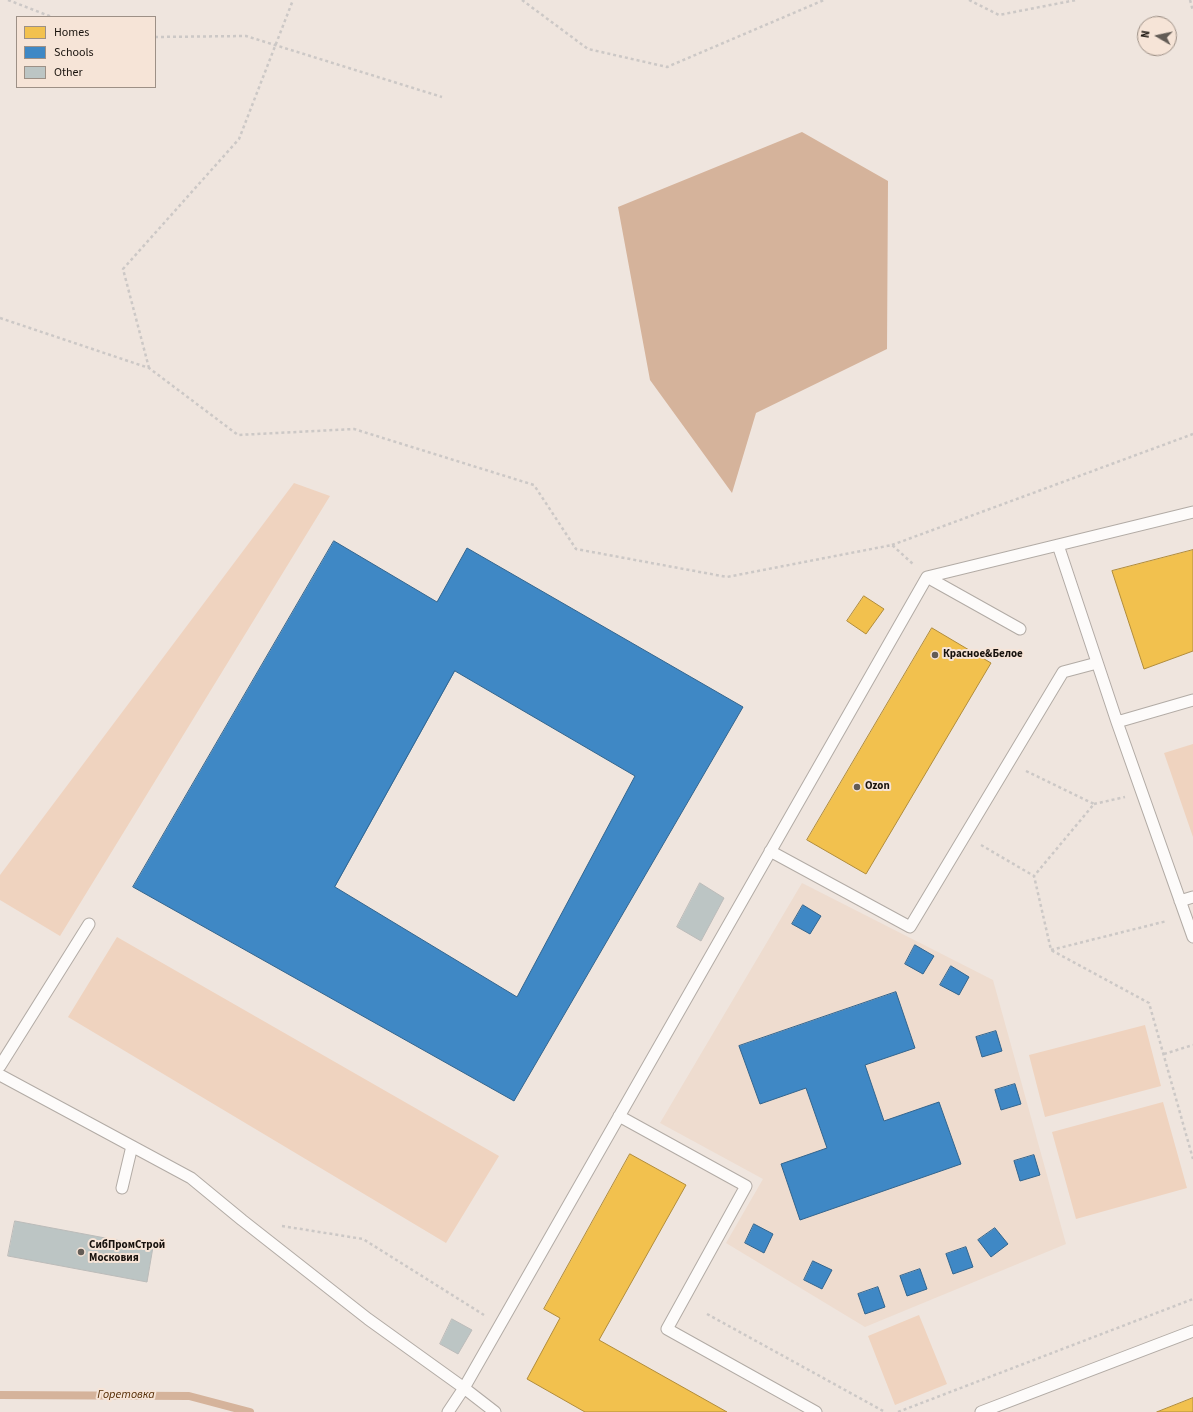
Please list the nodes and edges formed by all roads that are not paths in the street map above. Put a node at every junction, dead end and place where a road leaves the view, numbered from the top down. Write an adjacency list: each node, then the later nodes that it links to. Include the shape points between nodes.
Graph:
1 (1193, 512): 2 (lane)
2 (1058, 545): 3 (lane); 5 (lane)
3 (927, 576): 4 (lane); 8 (lane)
4 (1020, 629)
5 (1097, 663): 7 (lane); 8 (lane, via 1063,672 910,927)
6 (1193, 700): 7 (lane)
7 (1117, 722): 10 (lane)
8 (770, 850): 15 (lane)
9 (1193, 897): 10 (lane)
10 (1180, 901): 12 (lane)
11 (89, 924): 13 (lane)
12 (1193, 937)
13 (0, 1066)
14 (0, 1075): 16 (lane)
15 (620, 1116): 19 (lane); 22 (lane, via 746,1186 667,1329)
16 (132, 1146): 17 (lane); 19 (lane, via 191,1178 368,1319)
17 (122, 1188)
18 (1193, 1331): 23 (lane)
19 (464, 1388): 20 (lane); 21 (lane)
20 (448, 1412)
21 (495, 1412)
22 (816, 1412)
23 (981, 1412)

